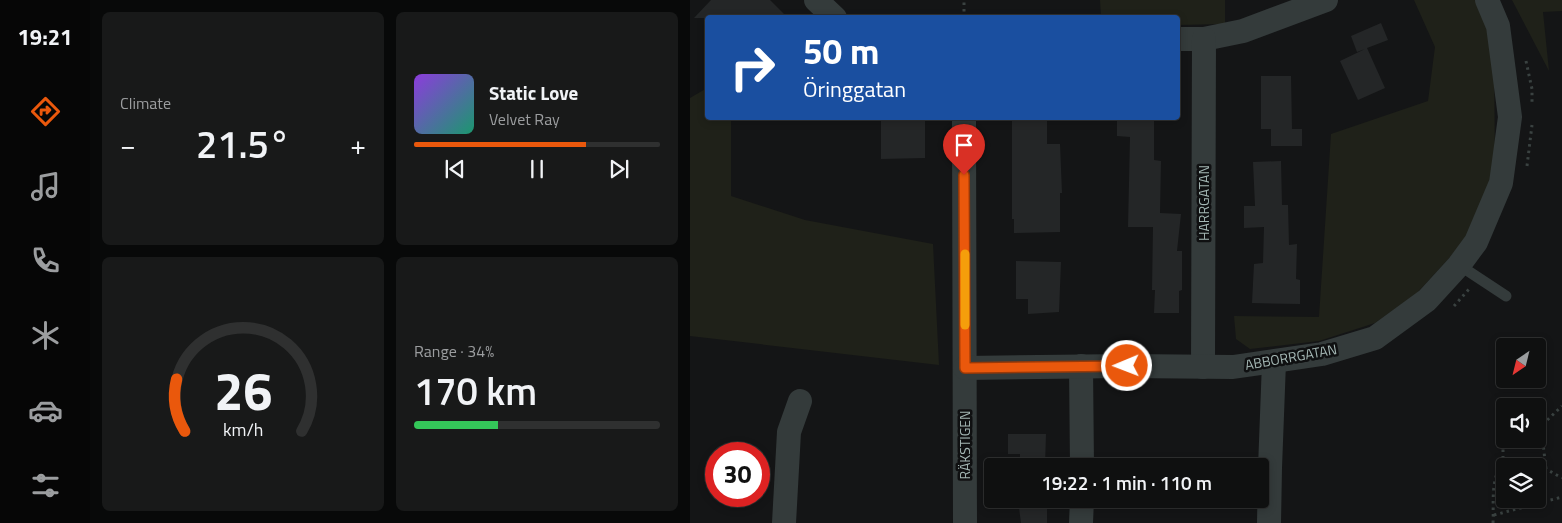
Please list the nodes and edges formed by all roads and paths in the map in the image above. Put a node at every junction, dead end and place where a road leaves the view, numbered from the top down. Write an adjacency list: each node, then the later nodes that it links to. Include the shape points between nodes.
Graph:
1 (816, 0): 5 (street)
2 (964, 0): 6 (path)
3 (1326, 0): 8 (street, via 1243,31)
4 (1487, 0): 10 (street, ABBORRGATAN, via 1498,26 1510,117 1501,184 1476,242)
5 (832, 15)
6 (964, 15)
7 (1180, 39): 8 (street)
8 (1204, 39): 14 (street, HARRGATAN)
9 (964, 120): 15 (street, RÄKSTIGEN)
10 (1459, 265): 11 (lane); 12 (street, ABBORRGATAN, via 1427,300 1375,338 1322,354)
11 (1506, 296)
12 (1274, 362): 14 (street, ABBORRGATAN); 29 (street)
13 (1081, 366): 14 (street, ABBORRGATAN); 15 (street, ABBORRGATAN); 19 (street)
14 (1203, 367)
15 (965, 368): 27 (street, RÄKSTIGEN)
16 (800, 401): 26 (street, via 789,432)
17 (1562, 406): 18 (path)
18 (1546, 420)
19 (1082, 458)
20 (1546, 469): 22 (path)
21 (1496, 476): 25 (path)
22 (1562, 478)
23 (1562, 497): 25 (path)
24 (1082, 508): 28 (street)
25 (1494, 515): 30 (path)
26 (784, 523)
27 (965, 523)
28 (1081, 523)
29 (1269, 523)
30 (1494, 523)

